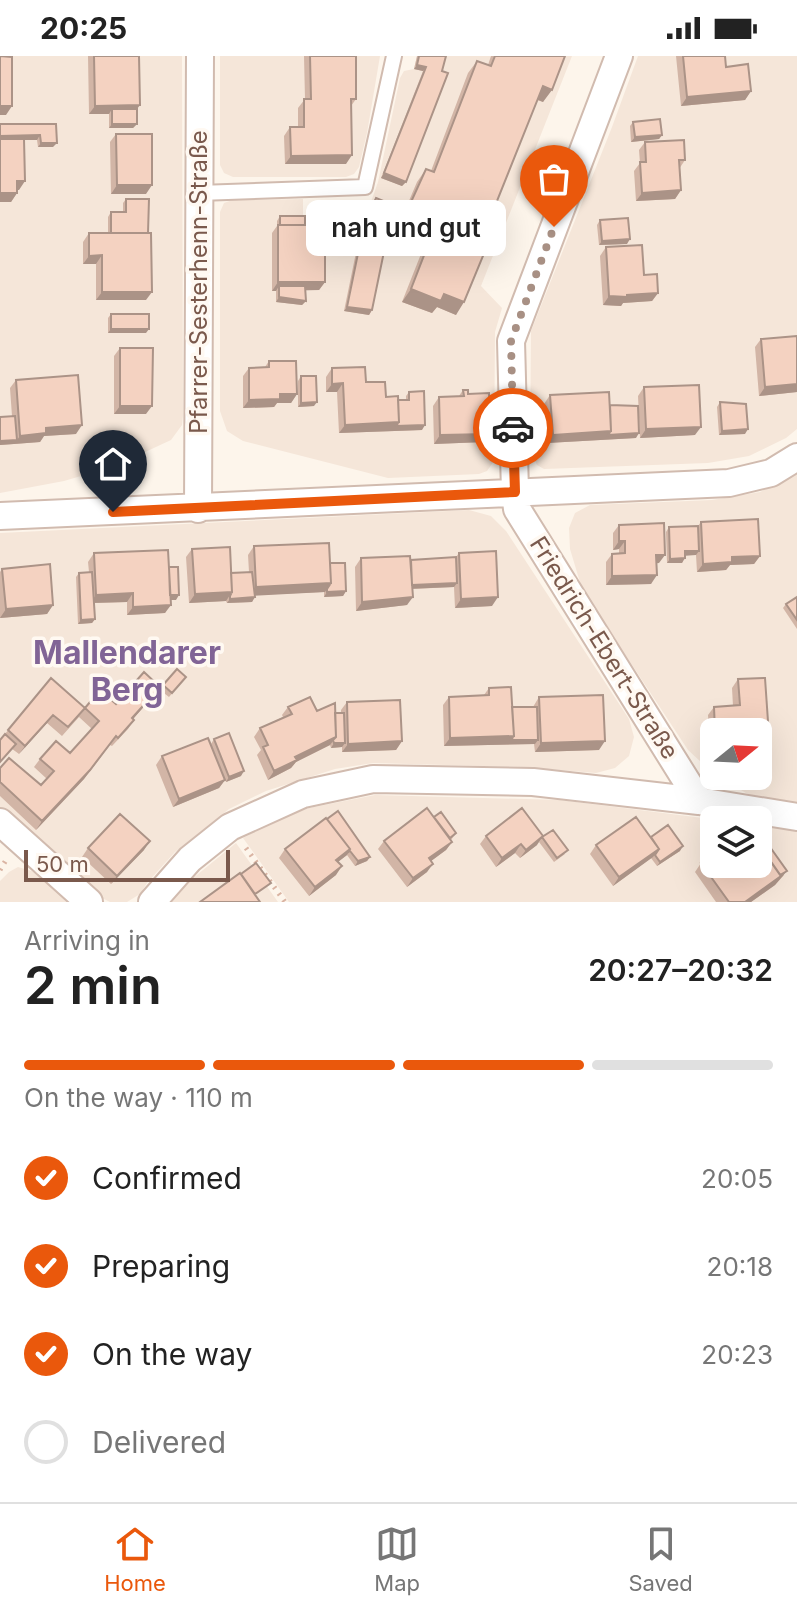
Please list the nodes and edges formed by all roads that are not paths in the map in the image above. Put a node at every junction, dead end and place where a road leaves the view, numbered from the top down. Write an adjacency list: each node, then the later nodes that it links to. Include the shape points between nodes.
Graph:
1 (200, 56): 4 (street, Pfarrer-Sesterhenn-Straße)
2 (394, 56): 4 (lane, via 365,187)
3 (619, 56): 6 (street, Friedrich-Ebert-Straße, via 511,341)
4 (199, 193): 7 (street, Pfarrer-Sesterhenn-Straße)
5 (797, 457): 6 (street, via 771,473 729,483)
6 (515, 492): 7 (street); 9 (street, Friedrich-Ebert-Straße, via 517,509)
7 (198, 509): 8 (street)
8 (0, 516)
9 (699, 801): 10 (street, Friedrich-Ebert-Straße); 13 (street, Friedrich-Ebert-Straße, via 533,782 373,779 303,794 230,827 190,859)
10 (797, 817)
11 (0, 822): 12 (street)
12 (89, 902)
13 (152, 902)

